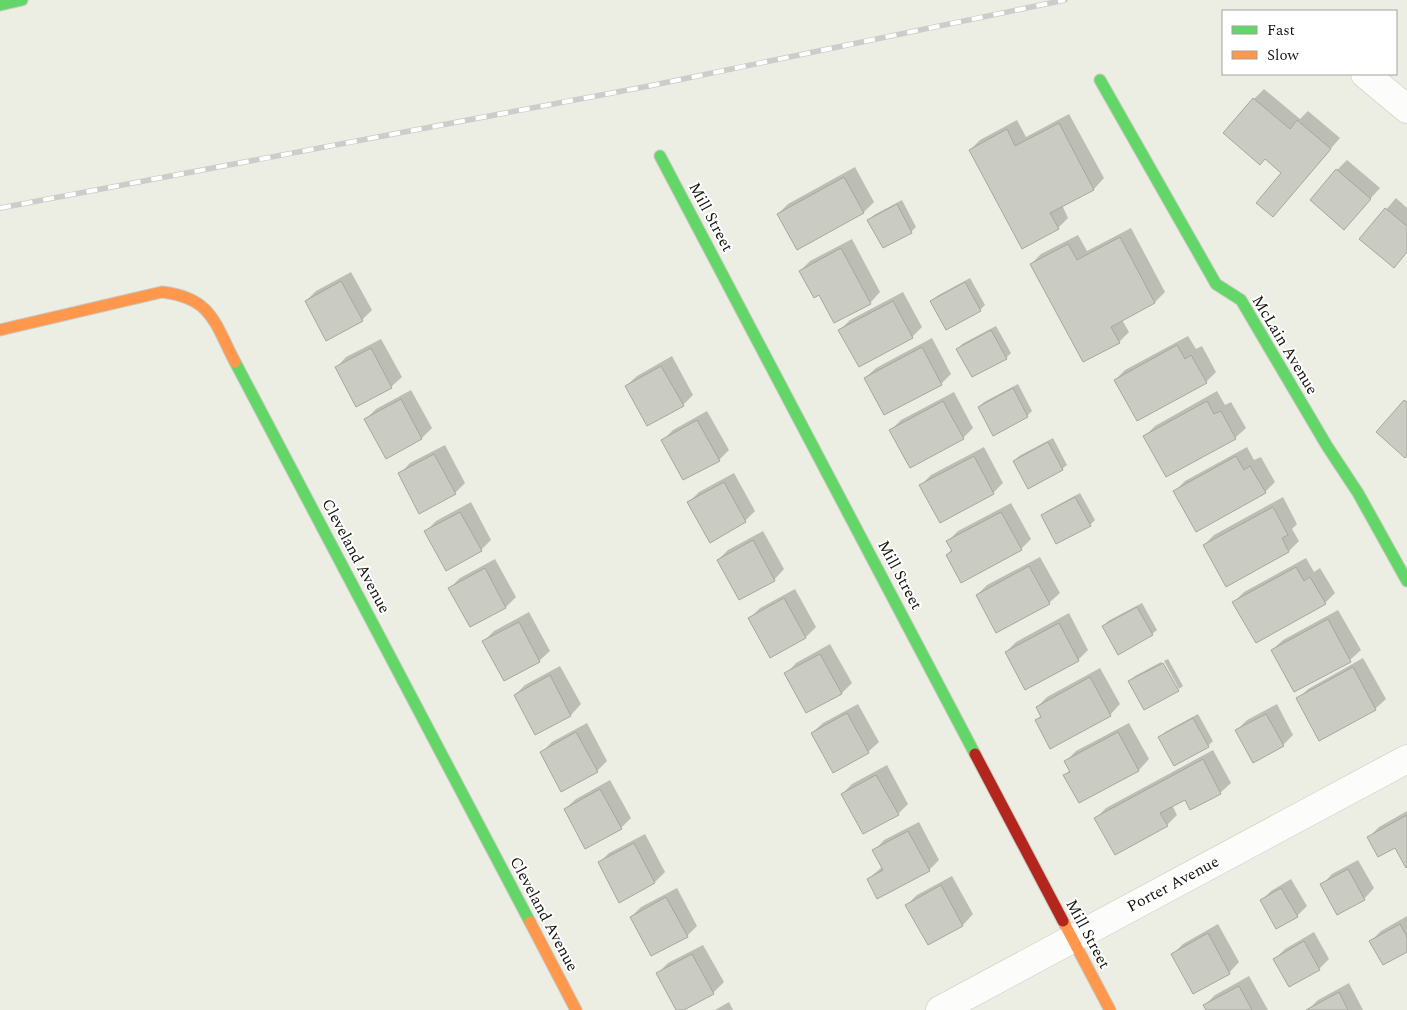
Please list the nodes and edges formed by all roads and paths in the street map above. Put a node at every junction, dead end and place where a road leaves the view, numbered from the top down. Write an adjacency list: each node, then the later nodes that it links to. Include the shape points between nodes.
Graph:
1 (22, 0): 2 (main road)
2 (0, 5)
3 (1366, 75): 5 (street)
4 (1100, 80): 8 (main road, McLain Avenue, via 1216,284 1241,300 1326,446 1358,493)
5 (1407, 109)
6 (660, 156): 10 (main road, Mill Street)
7 (0, 330): 11 (main road, Cleveland Avenue, via 162,292 184,294 207,309)
8 (1407, 581)
9 (1407, 759): 10 (street, Porter Avenue)
10 (1072, 938): 12 (street, Porter Avenue); 13 (main road, Mill Street)
11 (576, 1010)
12 (940, 1010)
13 (1110, 1010)

